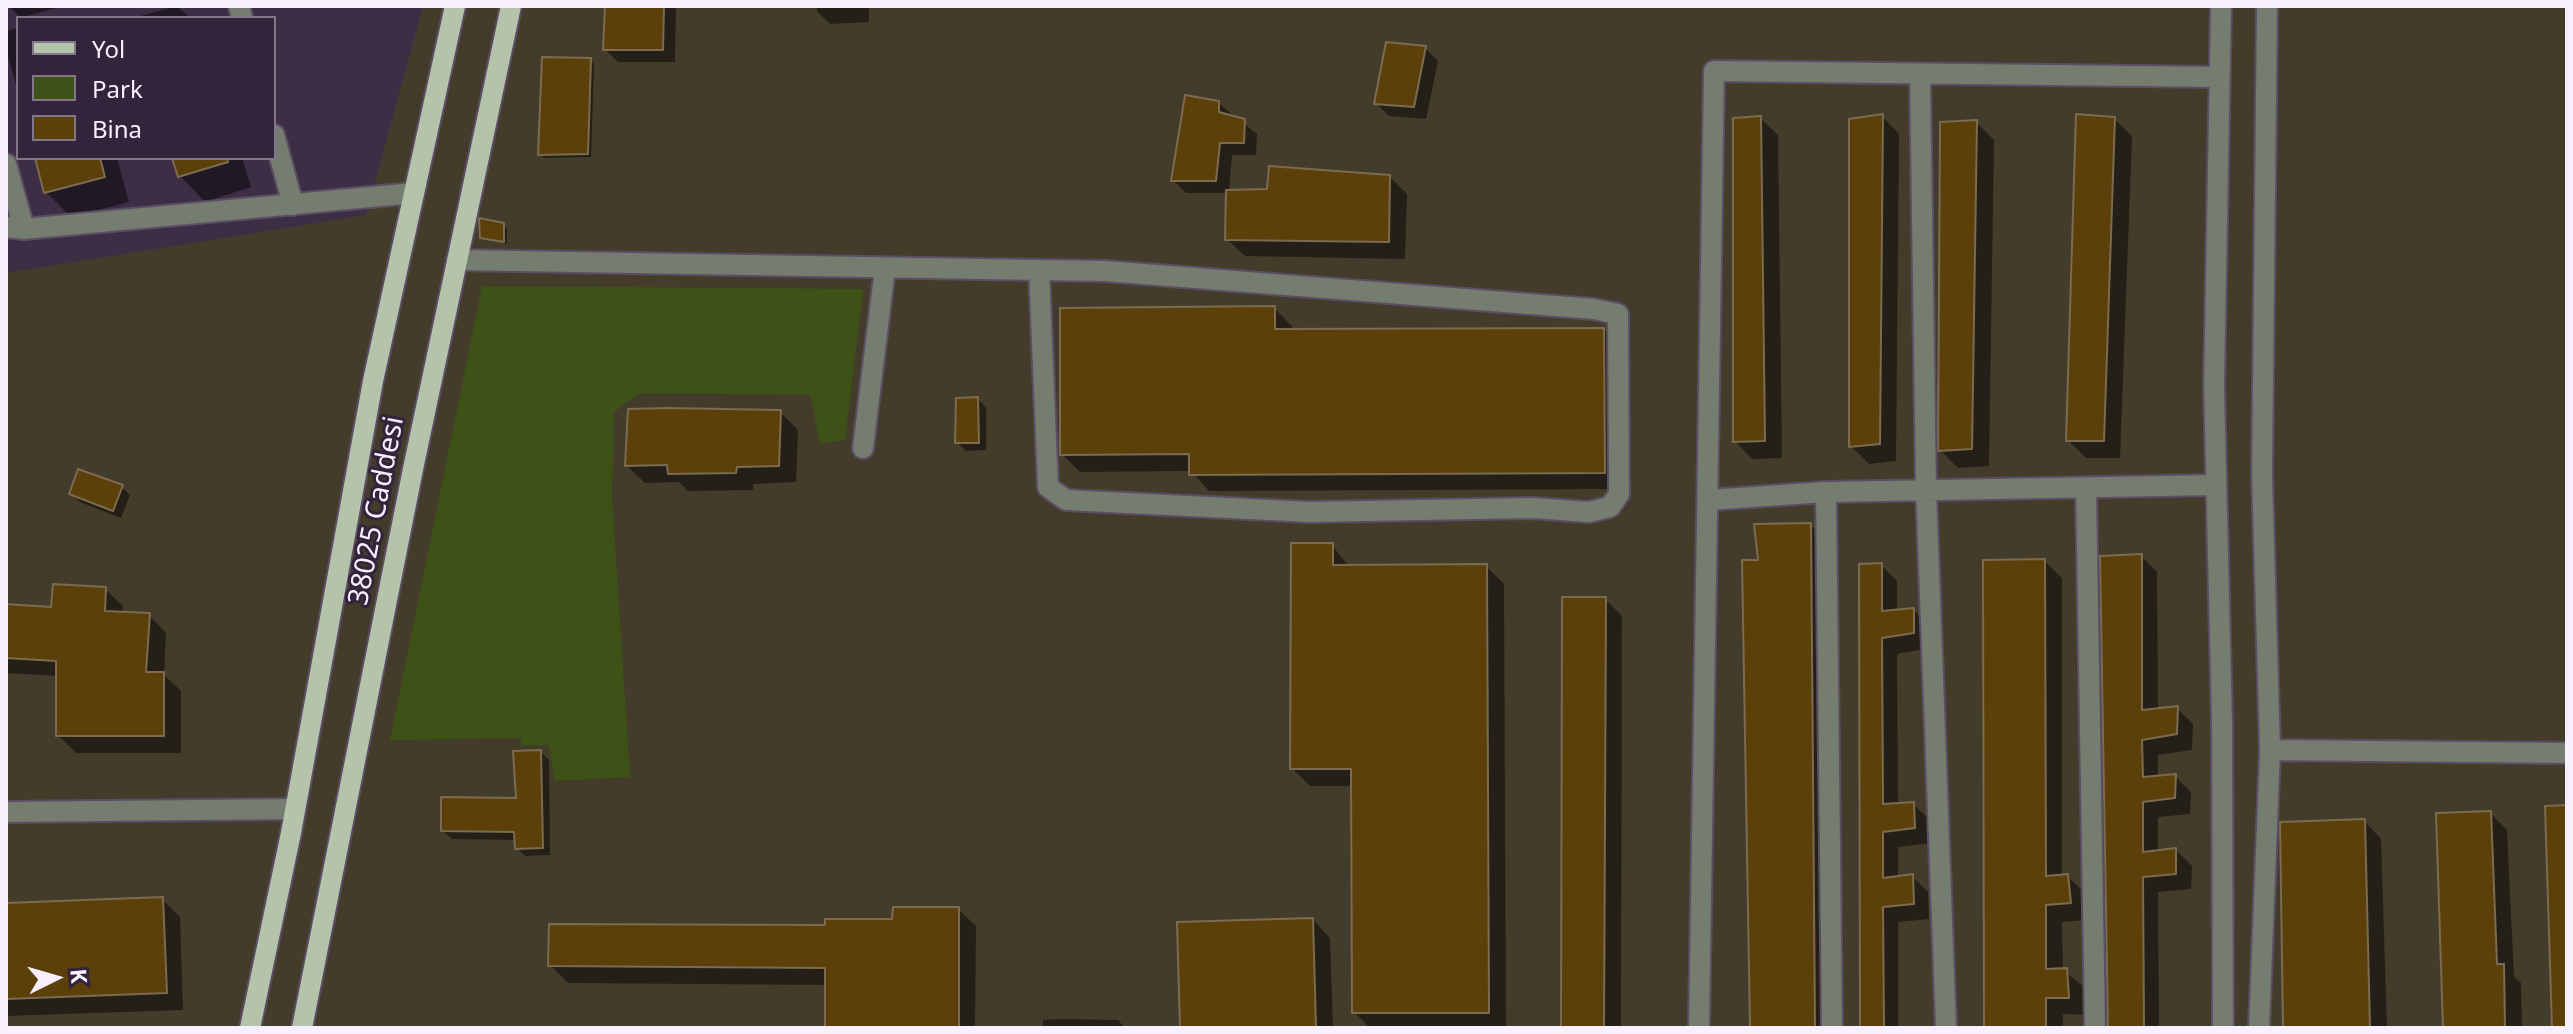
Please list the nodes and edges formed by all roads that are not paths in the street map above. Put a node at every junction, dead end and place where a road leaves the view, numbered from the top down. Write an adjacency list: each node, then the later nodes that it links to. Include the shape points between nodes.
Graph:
1 (455, 6): 9 (main road, 38025 Caddesi)
2 (511, 6): 12 (main road, 38025 Caddesi)
3 (2221, 6): 6 (street)
4 (2267, 6): 21 (street, via 2262,475)
5 (1920, 75): 6 (street); 18 (street); 20 (street, via 1714,71)
6 (2219, 77): 16 (street)
7 (276, 142): 10 (street)
8 (6, 164): 11 (street)
9 (414, 193): 10 (street); 23 (main road, 38025 Caddesi, via 373,381)
10 (293, 205): 11 (street)
11 (15, 228)
12 (457, 260): 13 (street); 26 (main road, 38025 Caddesi)
13 (885, 268): 14 (street); 15 (street)
14 (1039, 270): 14 (street, via 1105,271 1618,314 1619,494 1610,507 1589,512 1310,512 1066,500 1048,487)
15 (863, 448)
16 (2216, 485): 17 (street); 31 (street)
17 (2086, 488): 18 (street); 30 (street)
18 (1926, 489): 19 (street); 29 (street)
19 (1826, 492): 20 (street); 28 (street)
20 (1708, 500): 27 (street)
21 (2270, 750): 22 (street); 32 (street)
22 (2567, 753)
23 (295, 809): 24 (street); 25 (main road, 38025 Caddesi)
24 (6, 812)
25 (250, 1028)
26 (302, 1028)
27 (1699, 1028)
28 (1832, 1028)
29 (1946, 1028)
30 (2095, 1028)
31 (2223, 1028)
32 (2259, 1028)

